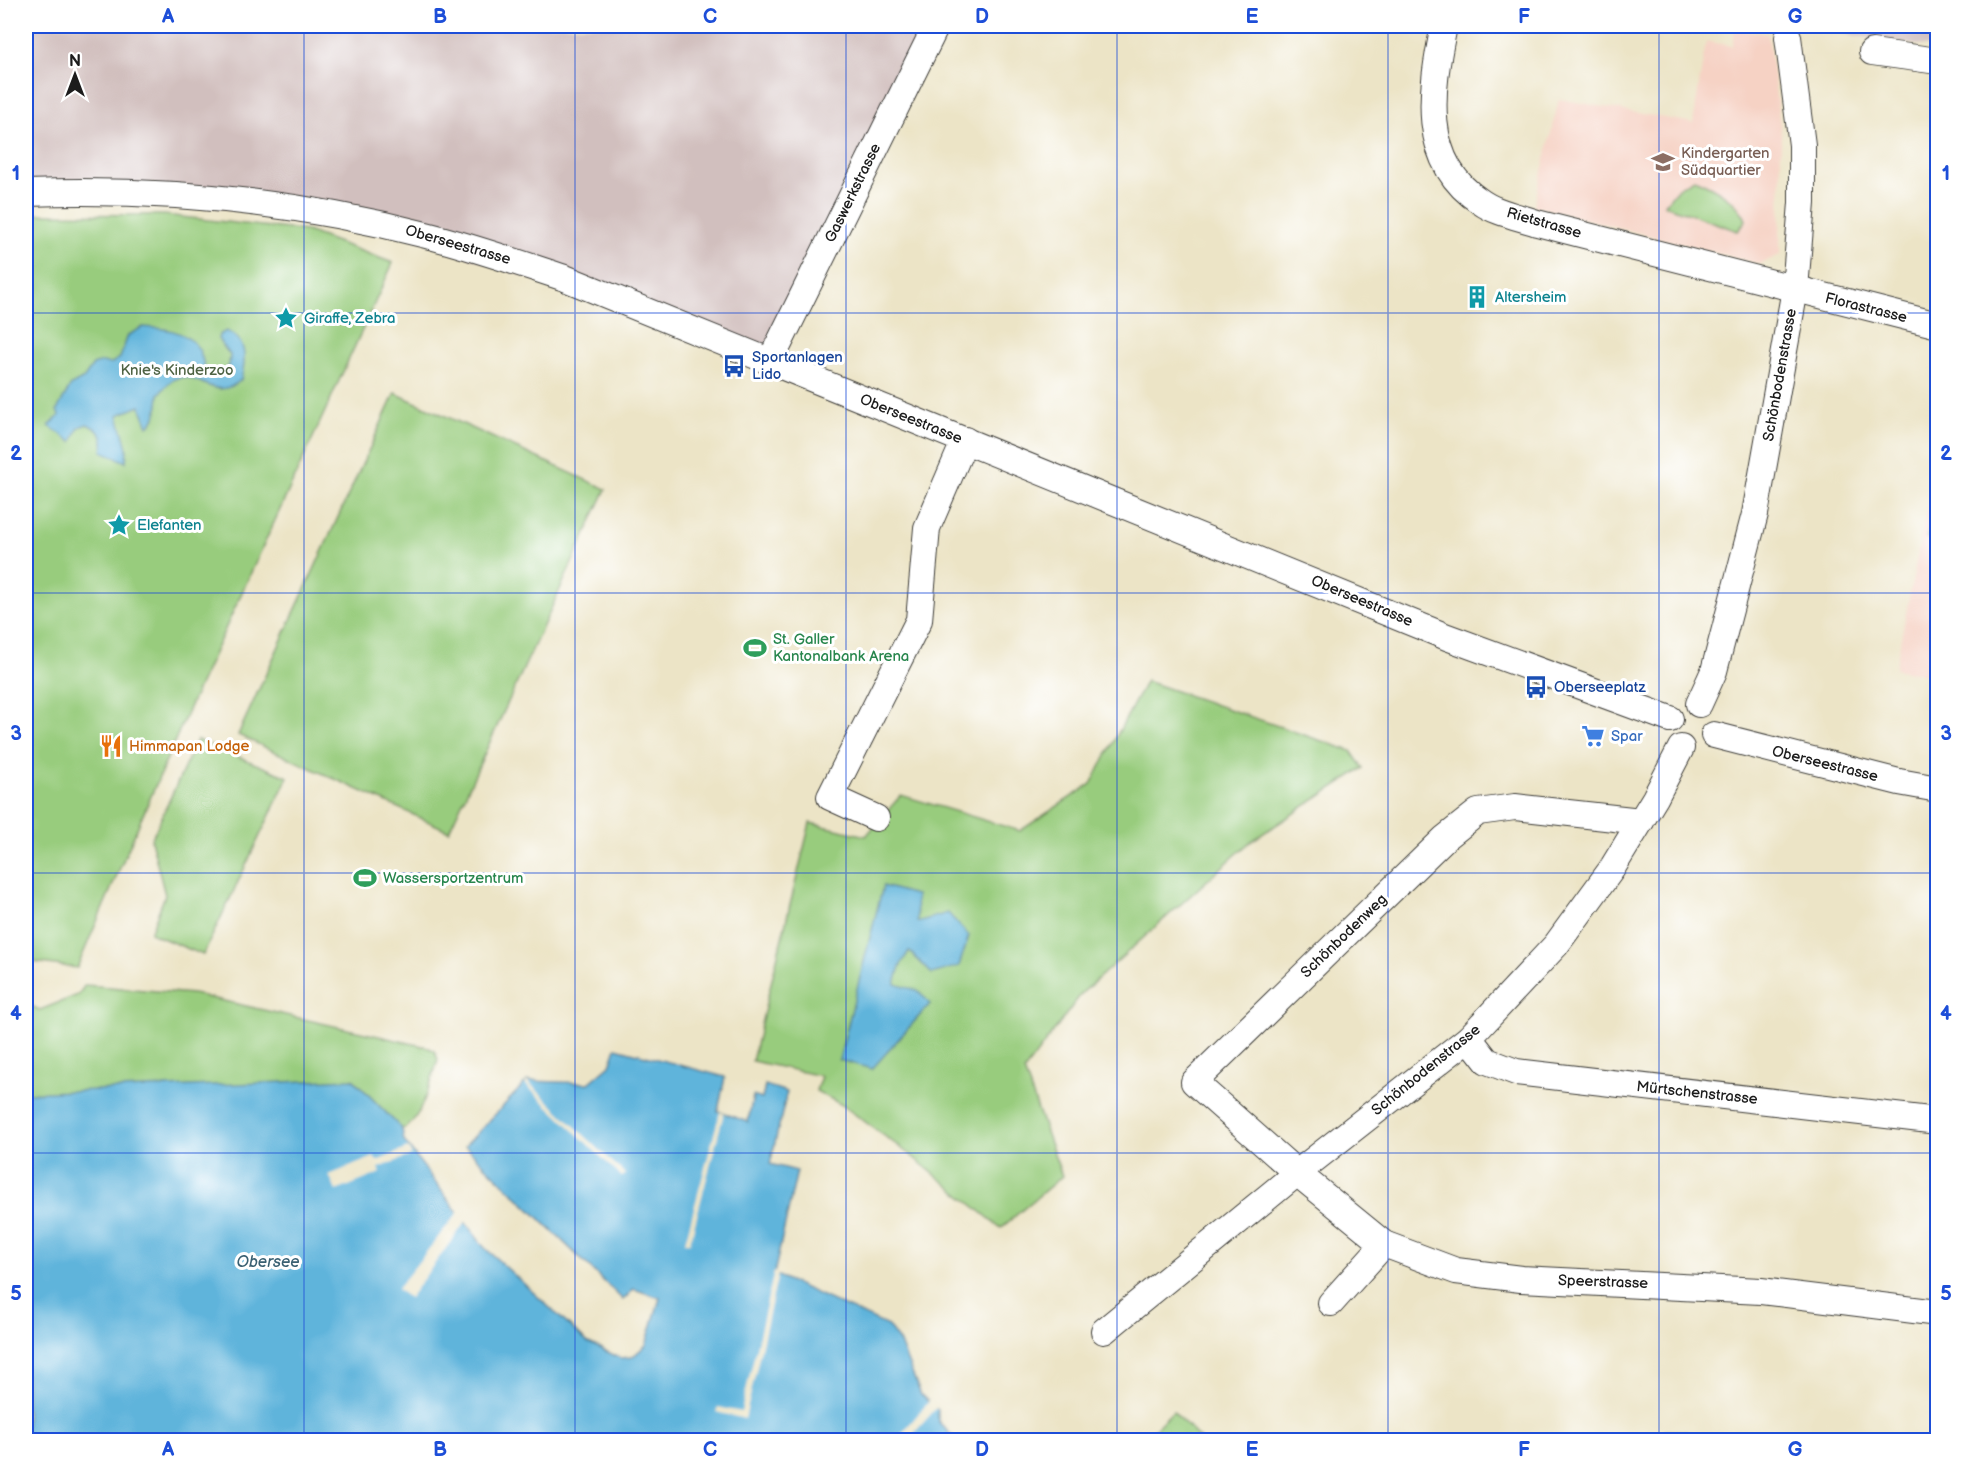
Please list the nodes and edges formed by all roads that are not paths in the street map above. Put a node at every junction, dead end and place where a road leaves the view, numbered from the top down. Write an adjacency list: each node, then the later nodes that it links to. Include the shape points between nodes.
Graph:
1 (936, 26): 9 (street, Gaswerkstrasse)
2 (1444, 26): 7 (street, Rietstrasse, via 1434,90 1440,155 1456,182 1482,203 1537,223)
3 (1788, 37): 7 (street, Schönbodenstrasse, via 1802,145)
4 (1872, 51): 5 (street)
5 (1938, 61)
6 (26, 193): 9 (street, Oberseestrasse, via 166,193 303,210 416,232 565,278)
7 (1795, 289): 8 (street, Florastrasse); 11 (street, Schönbodenstrasse, via 1755,514 1714,671)
8 (1938, 325)
9 (770, 362): 10 (street, Oberseestrasse)
10 (965, 440): 12 (street, Oberseestrasse, via 1447,637); 16 (street, via 927,528 919,620 830,797)
11 (1699, 704): 12 (street, via 1681,706); 13 (street, via 1713,716)
12 (1670, 719): 14 (street, via 1670,736)
13 (1714, 735): 14 (street, via 1701,749); 15 (street, Oberseestrasse, via 1899,783)
14 (1681, 748): 17 (street, Schönbodenstrasse)
15 (1938, 789)
16 (876, 818)
17 (1641, 821): 18 (street, Schönbodenstrasse, via 1556,945); 20 (street, Schönbodenweg, via 1515,807 1478,812 1444,839 1194,1082)
18 (1469, 1038): 19 (street, Mürtschenstrasse, via 1487,1061 1516,1072); 20 (street, Schönbodenstrasse)
19 (1938, 1121)
20 (1297, 1173): 21 (street, Speerstrasse); 24 (street, Schönbodenstrasse)
21 (1384, 1244): 22 (street); 23 (street, Speerstrasse, via 1456,1271 1521,1279 1761,1291)
22 (1331, 1303)
23 (1938, 1313)
24 (1104, 1331)

